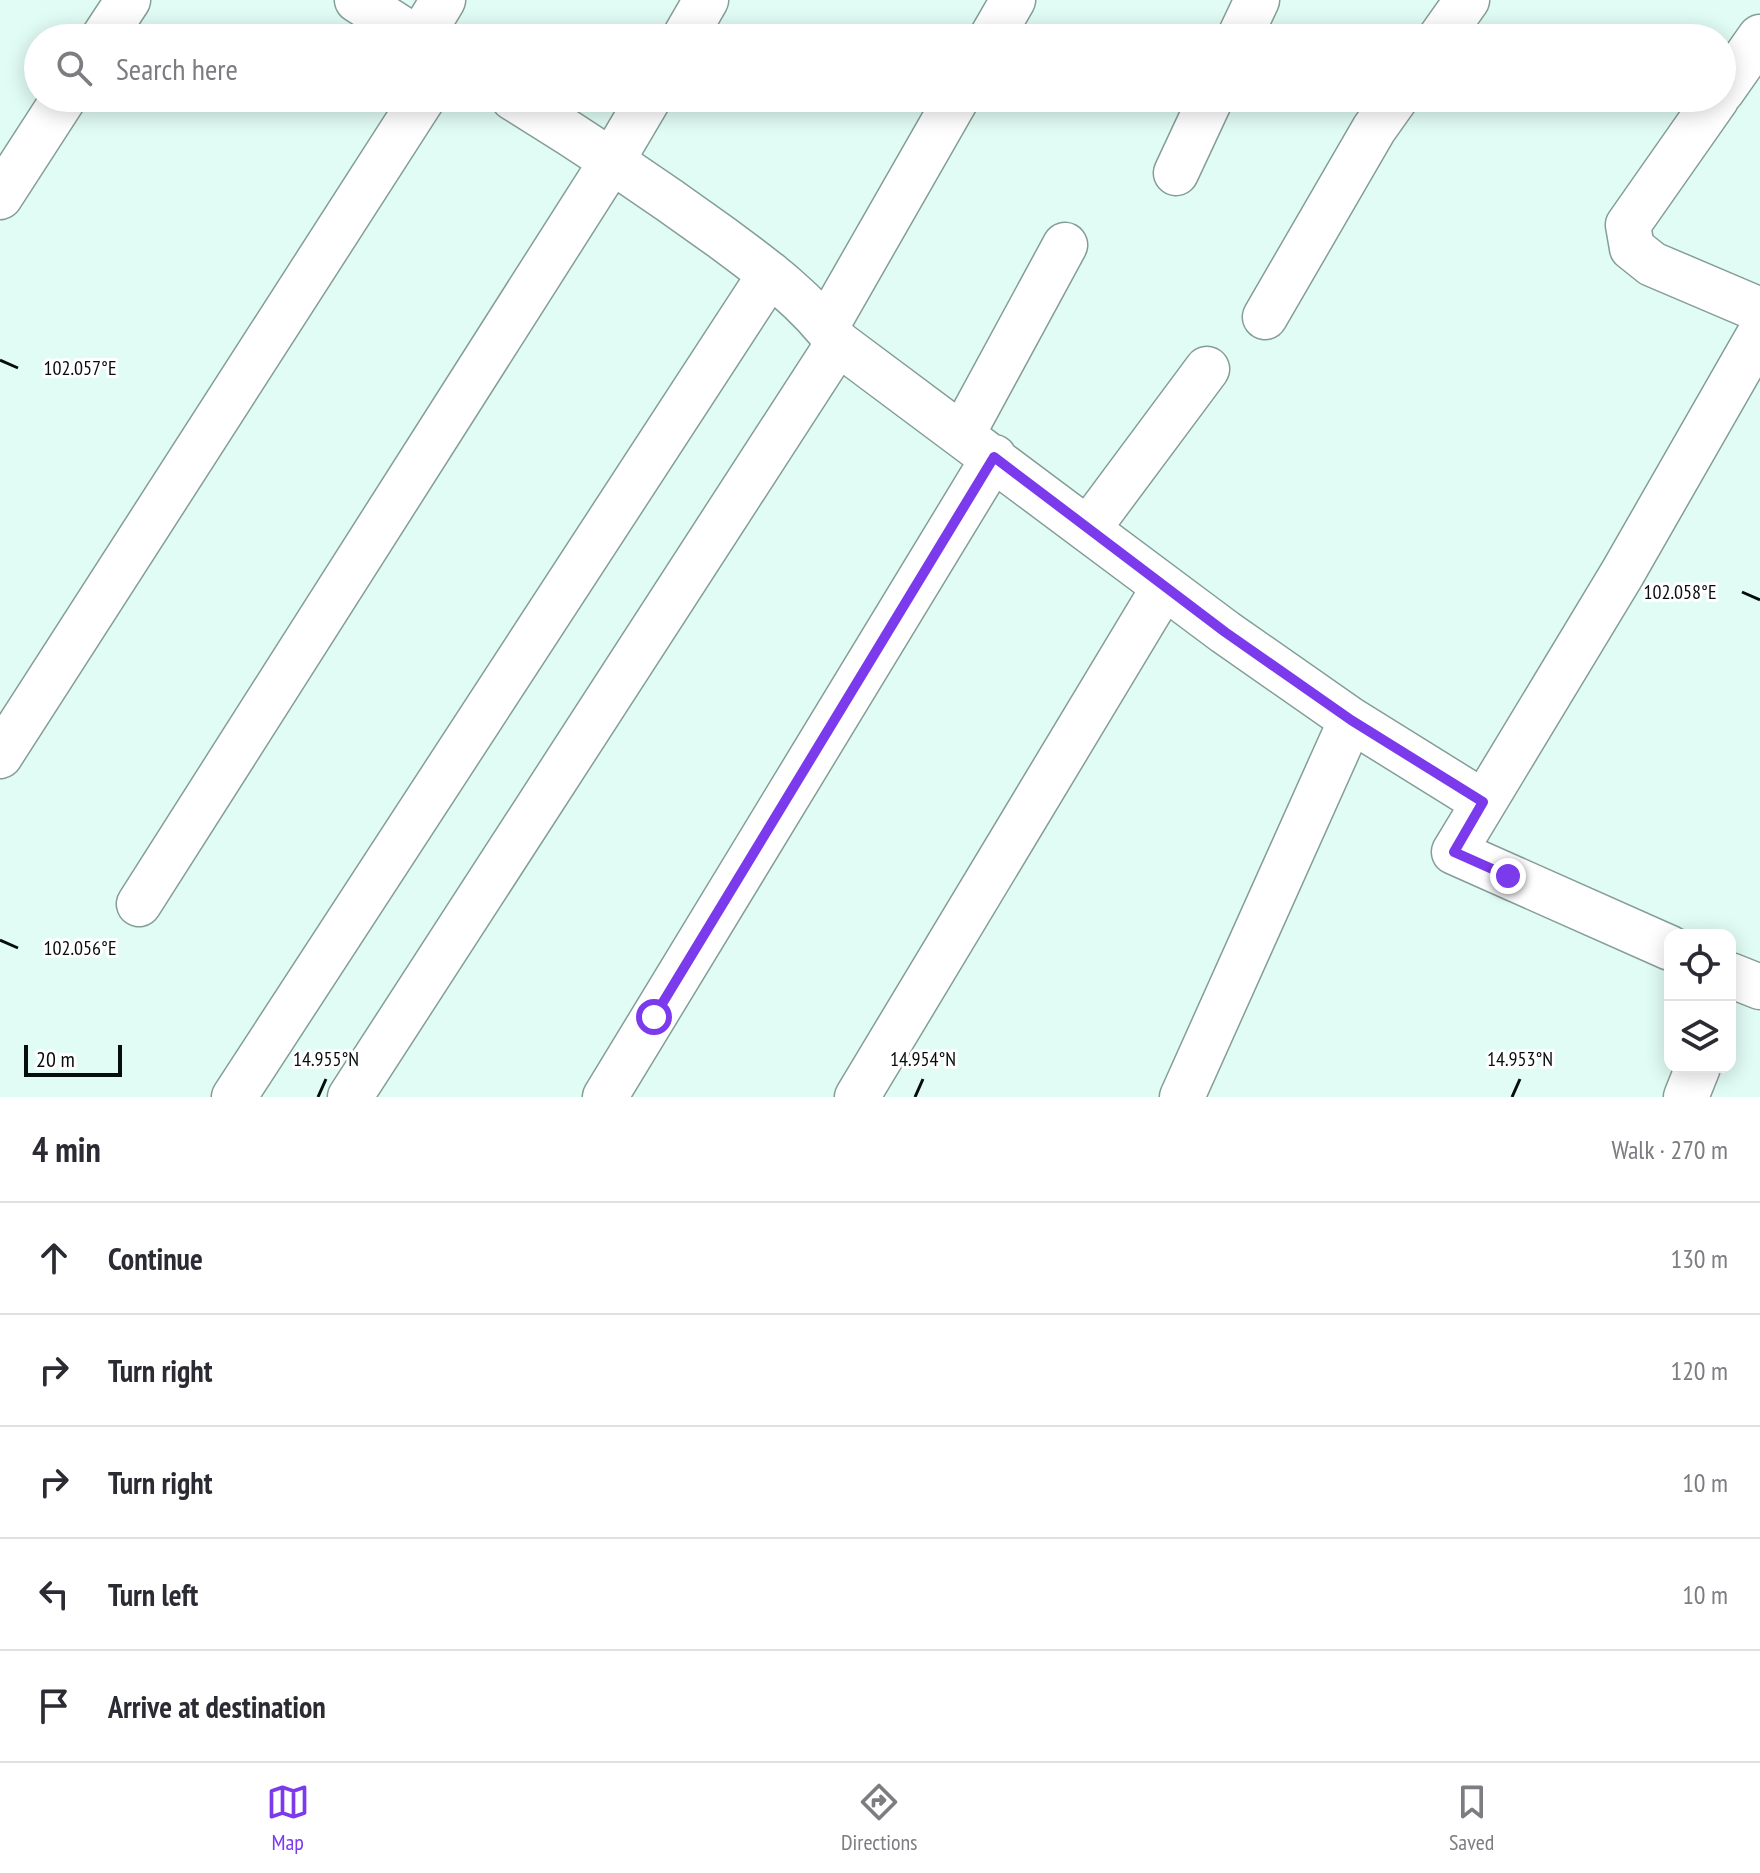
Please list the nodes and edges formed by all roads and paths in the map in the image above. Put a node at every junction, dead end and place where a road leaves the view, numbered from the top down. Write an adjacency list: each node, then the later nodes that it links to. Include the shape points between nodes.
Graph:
1 (128, 0): 8 (street)
2 (357, 0): 9 (street)
3 (443, 0): 10 (street)
4 (706, 0): 11 (street)
5 (1013, 0): 12 (street)
6 (1257, 0): 13 (street)
7 (1467, 0): 14 (street)
8 (112, 24)
9 (396, 24)
10 (427, 24)
11 (692, 24)
12 (999, 24)
13 (1246, 24)
14 (1450, 24)
15 (1760, 37): 16 (street)
16 (1736, 71)
17 (55, 112): 27 (street)
18 (414, 112): 39 (street)
19 (536, 112): 25 (street)
20 (641, 112): 25 (street)
21 (950, 112): 33 (street)
22 (1204, 112): 26 (street)
23 (1386, 112): 31 (street)
24 (1707, 112): 30 (street, via 1628,225 1632,248 1652,264)
25 (613, 159): 29 (street); 41 (street)
26 (1176, 173)
27 (0, 197)
28 (1065, 245): 35 (street)
29 (770, 274): 33 (street); 44 (street)
30 (1760, 310)
31 (1265, 317)
32 (1760, 333): 40 (street)
33 (832, 335): 35 (street); 45 (street)
34 (1207, 369): 36 (street)
35 (978, 446): 36 (street); 46 (street)
36 (1088, 529): 37 (street)
37 (1164, 587): 38 (street); 47 (street)
38 (1351, 720): 40 (street); 48 (street)
39 (0, 756)
40 (1483, 802): 42 (street, via 1454,852)
41 (139, 904)
42 (1664, 945)
43 (1696, 1073): 49 (street)
44 (234, 1097)
45 (350, 1097)
46 (605, 1097)
47 (857, 1097)
48 (1182, 1097)
49 (1686, 1097)

